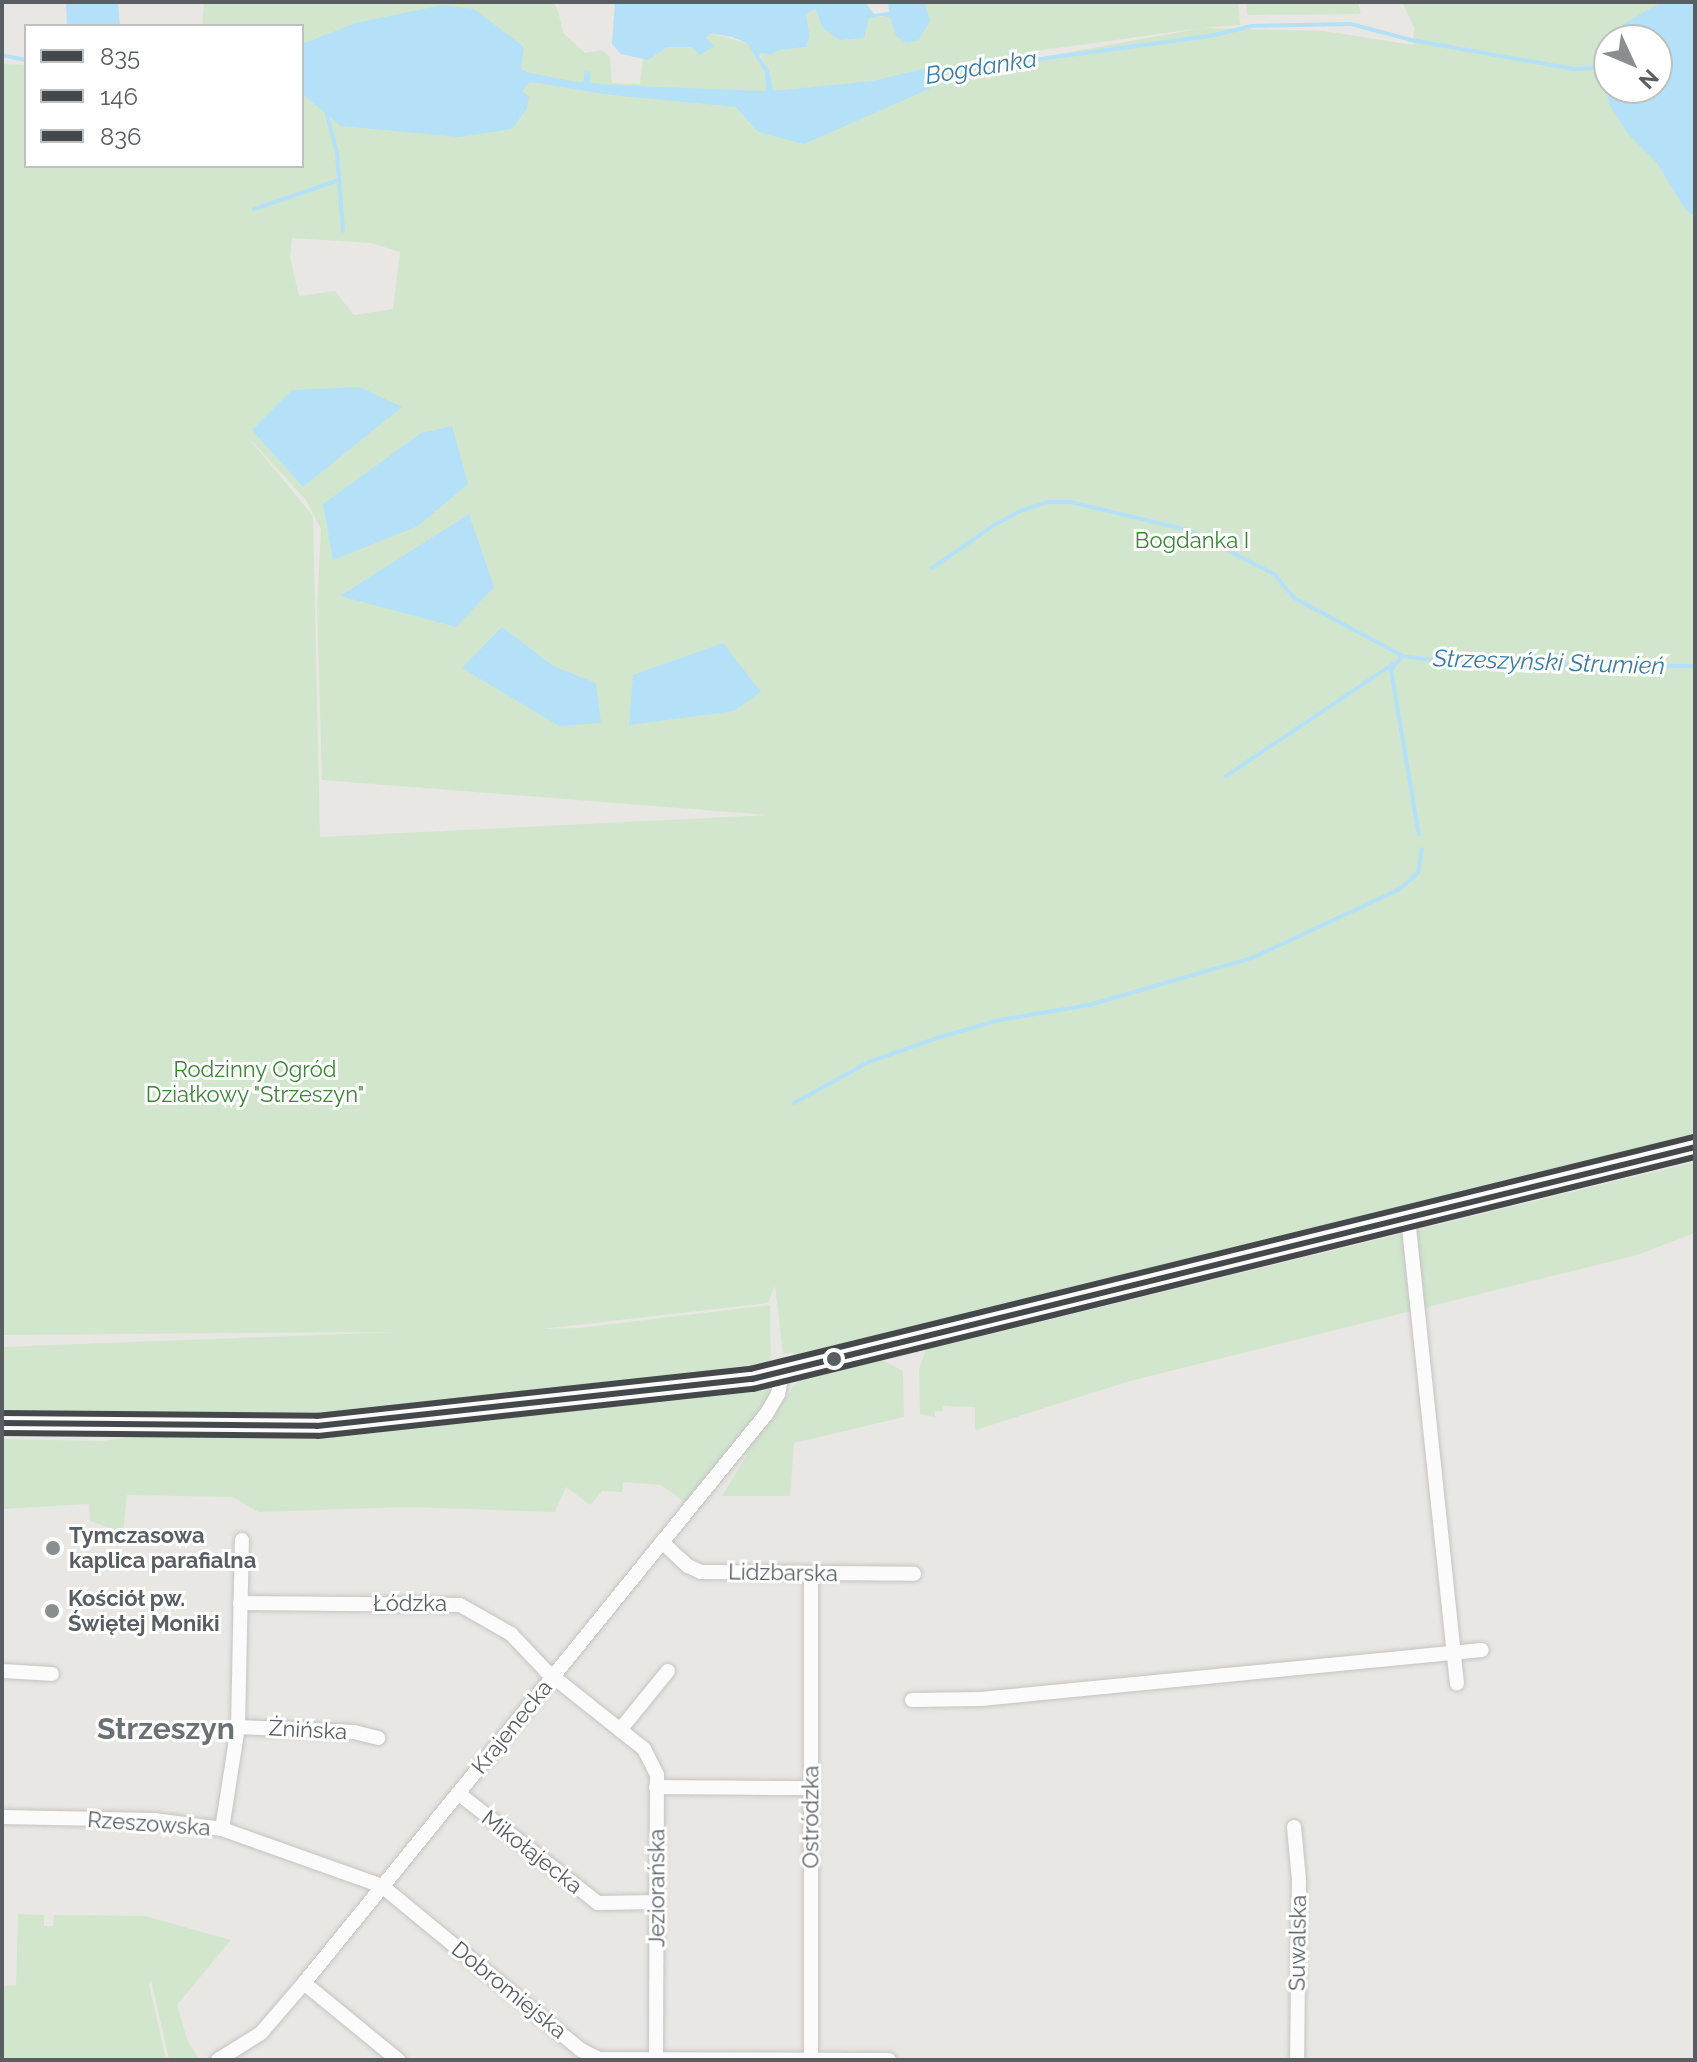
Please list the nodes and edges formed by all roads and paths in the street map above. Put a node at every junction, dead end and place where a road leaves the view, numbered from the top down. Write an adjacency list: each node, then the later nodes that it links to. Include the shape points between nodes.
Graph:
1 (1695, 1147): 2 (street)
2 (1408, 1218): 3 (street); 11 (street)
3 (782, 1373): 4 (street, via 695,1388 317,1426); 6 (street, Krajenecka, via 772,1407)
4 (2, 1423)
5 (242, 1540): 9 (street)
6 (662, 1542): 7 (street, Lidzbarska, via 701,1572); 15 (street, Krajenecka)
7 (811, 1573): 8 (street, Lidzbarska); 22 (street, Ostródzka)
8 (914, 1574)
9 (240, 1603): 15 (street, Łódzka, via 460,1605 511,1634); 18 (street)
10 (1482, 1650): 11 (street)
11 (1455, 1653): 16 (street); 17 (street, via 981,1699)
12 (2, 1671): 14 (street)
13 (668, 1671): 19 (street)
14 (52, 1674)
15 (553, 1677): 19 (street, Jeziorańska); 23 (street, Krajenecka)
16 (1457, 1683)
17 (912, 1700)
18 (238, 1727): 20 (street, Żnińska, via 354,1732); 26 (street)
19 (620, 1730): 21 (street, Jeziorańska, via 648,1754 656,1769)
20 (378, 1738)
21 (656, 1787): 22 (street); 28 (street, Jeziorańska)
22 (811, 1788): 35 (street, Ostródzka)
23 (458, 1793): 27 (street, Krajenecka); 28 (street, Mikołajecka, via 598,1903)
24 (2, 1817): 26 (street, Rzeszowska, via 154,1820)
25 (1294, 1827): 37 (street, Suwalska, via 1299,1880)
26 (222, 1829): 27 (street, Rzeszowska)
27 (382, 1886): 29 (street, Krajenecka); 31 (street, Dobromiejska, via 590,2056)
28 (657, 1902): 31 (street, Jeziorańska)
29 (304, 1983): 30 (street, Krajenecka); 34 (street)
30 (261, 2033): 32 (street, Krajenecka); 33 (street)
31 (656, 2059): 35 (street, Dobromiejska)
32 (218, 2060)
33 (241, 2060)
34 (398, 2060)
35 (811, 2060): 36 (street, Dobromiejska)
36 (889, 2060)
37 (1297, 2060)

